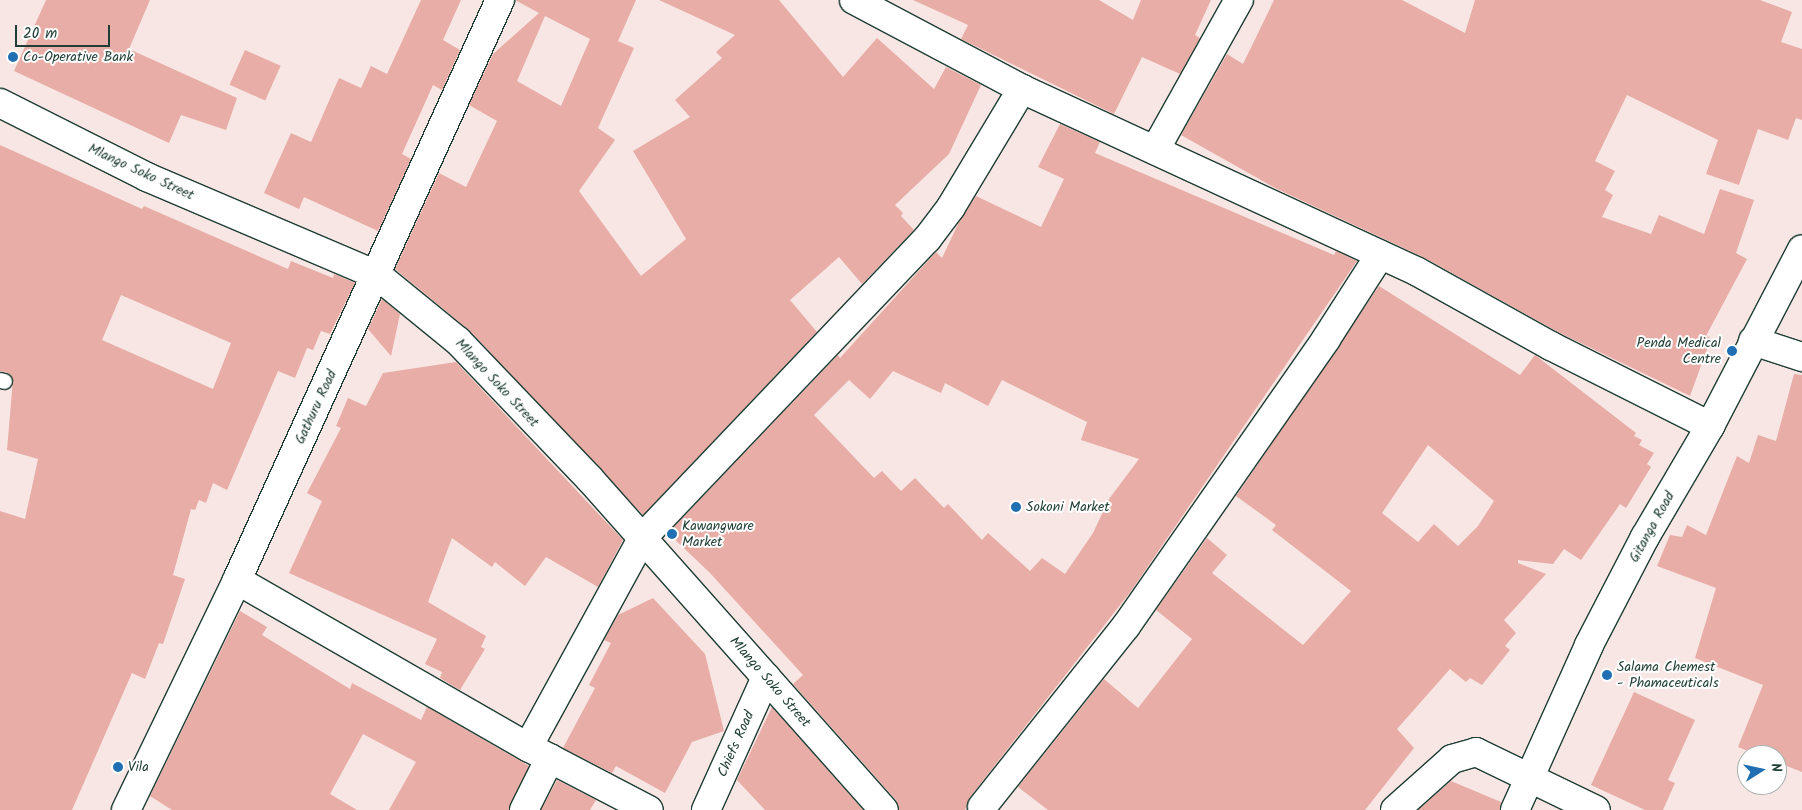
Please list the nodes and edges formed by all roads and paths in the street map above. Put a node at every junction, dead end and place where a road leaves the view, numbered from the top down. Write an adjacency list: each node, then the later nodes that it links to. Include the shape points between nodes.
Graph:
1 (500, 0): 9 (street, Gathuru Road)
2 (854, 0): 4 (street)
3 (1239, 0): 6 (street)
4 (1022, 89): 6 (street, via 1111,133); 13 (street, via 951,207 926,239)
5 (0, 103): 9 (street, Mlango Soko Street, via 147,177)
6 (1155, 150): 8 (street)
7 (1802, 249): 10 (street, Gitanga Road)
8 (1380, 255): 12 (street); 18 (street, via 1326,339 1126,626)
9 (376, 275): 13 (street, Mlango Soko Street, via 458,341); 14 (street, Gathuru Road)
10 (1753, 341): 11 (street); 12 (street, Gitanga Road)
11 (1802, 357)
12 (1710, 426): 17 (street, Gitanga Road, via 1589,645)
13 (643, 537): 15 (street, Mlango Soko Street); 16 (street)
14 (237, 580): 16 (street); 19 (street, Gathuru Road)
15 (766, 677): 22 (street, Chiefs Road); 23 (street, Mlango Soko Street)
16 (539, 752): 20 (street); 21 (street)
17 (1528, 778): 24 (street, via 1476,752 1466,754 1452,759); 25 (street, Gitanga Road); 26 (street)
18 (982, 807)
19 (126, 810)
20 (524, 810)
21 (649, 810)
22 (706, 810)
23 (884, 810)
24 (1395, 810)
25 (1515, 810)
26 (1596, 810)

